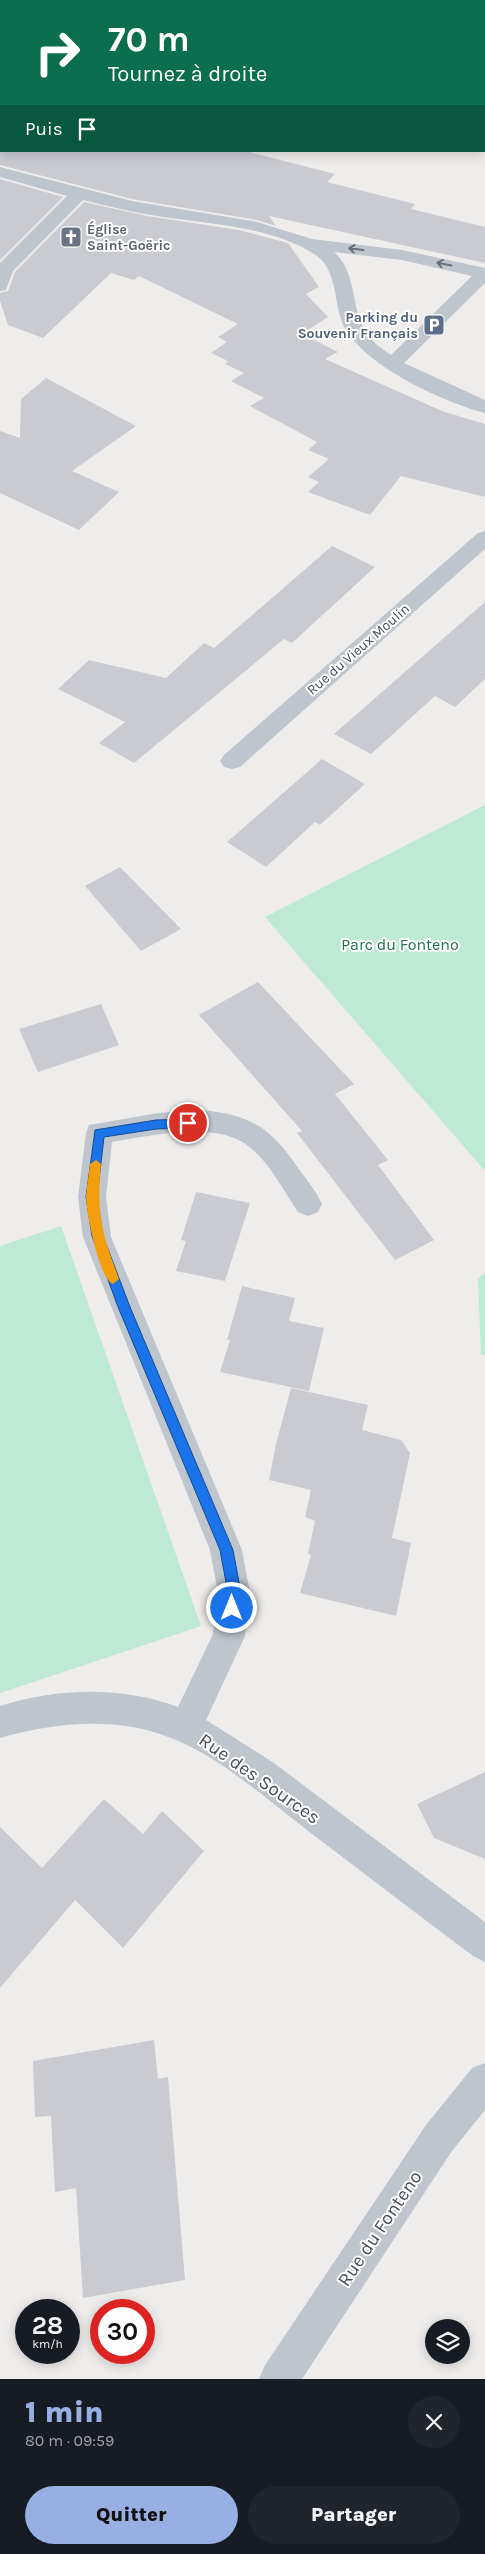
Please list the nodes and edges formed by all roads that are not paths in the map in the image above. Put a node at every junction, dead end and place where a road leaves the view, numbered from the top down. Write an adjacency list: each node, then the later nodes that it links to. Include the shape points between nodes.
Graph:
1 (0, 172): 2 (street)
2 (80, 193): 3 (street, via 131,206 256,228); 5 (street, via 4,269)
3 (310, 244): 4 (street, one-way to 3, via 402,255); 6 (street, via 325,253 336,267 354,328 368,346)
4 (485, 273): 6 (street)
5 (0, 286)
6 (392, 364): 7 (street)
7 (485, 407)
8 (485, 538): 9 (street, Rue du Vieux Moulin)
9 (232, 761)
10 (308, 1204): 12 (street, via 258,1138 233,1125 204,1122 156,1124 99,1133 92,1197 97,1236 226,1550 234,1593 228,1636)
11 (0, 1722): 12 (street, Rue des Sources, via 23,1714 109,1709 155,1715)
12 (186, 1727): 13 (street, Rue des Sources, via 262,1775)
13 (485, 1944)
14 (485, 2081): 15 (street, Rue du Fonteno, via 439,2138)
15 (279, 2379)

